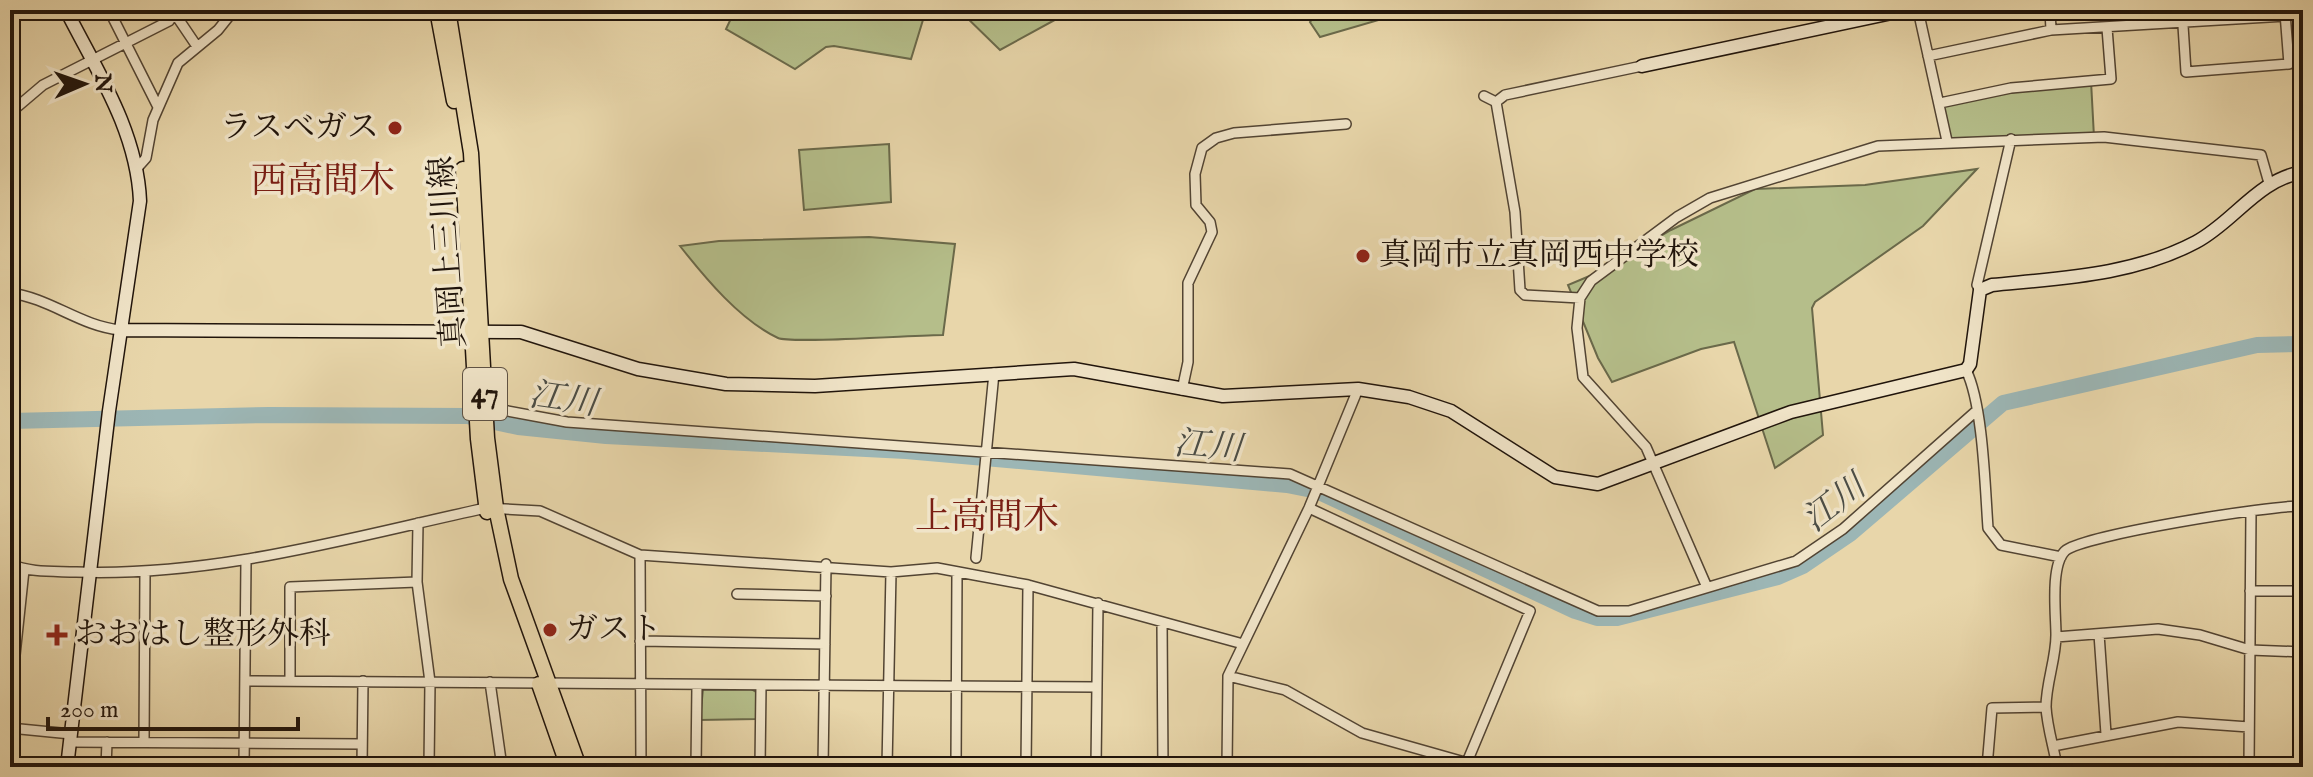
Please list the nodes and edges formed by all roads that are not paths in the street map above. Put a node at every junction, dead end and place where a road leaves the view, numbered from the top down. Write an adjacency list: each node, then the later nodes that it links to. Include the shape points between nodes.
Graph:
1 (66, 10): 18 (street)
2 (109, 10): 15 (street)
3 (234, 10): 16 (street)
4 (437, 10): 34 (main road, 真岡上三川線 / 47, via 462,154)
5 (448, 10): 34 (main road, 真岡上三川線 / 47, via 471,153)
6 (1906, 10): 19 (street)
7 (1918, 10): 17 (street)
8 (2050, 10): 14 (street)
9 (2182, 10): 12 (street)
10 (174, 11): 15 (street); 16 (street)
11 (2285, 13): 12 (street); 12 (street, via 2289,64 2186,72)
12 (2183, 23): 13 (street)
13 (2107, 28): 14 (street); 22 (street, via 2111,79 2011,88)
14 (2051, 30): 17 (street)
15 (125, 44): 18 (street); 23 (street)
16 (196, 45): 23 (street, via 178,63)
17 (1928, 56): 22 (street)
18 (92, 61): 24 (street, via 43,85); 28 (street)
19 (1642, 66): 21 (street, via 1505,95)
20 (1484, 96): 21 (street)
21 (1496, 102): 33 (street, via 1515,212 1520,290 1525,295)
22 (1940, 103): 27 (street)
23 (158, 107): 28 (street, via 146,158)
24 (10, 113)
25 (1346, 124): 39 (street, via 1234,133 1202,148 1195,174 1196,205 1212,225 1188,283 1188,362)
26 (2011, 139): 27 (street); 30 (street, via 2104,137 2261,155); 31 (street, via 1981,264)
27 (1947, 141): 33 (street, via 1878,146 1710,198 1591,281)
28 (138, 167): 35 (street, via 139,218)
29 (2303, 172): 30 (street)
30 (2269, 183): 31 (street, via 2201,240 2165,258)
31 (1980, 290): 36 (street)
32 (10, 293): 35 (street, via 45,302 99,328)
33 (1580, 298): 43 (street, via 1577,328 1583,377)
34 (477, 329): 35 (street); 37 (street, via 536,335 638,369 726,384 815,386); 40 (main road, 真岡上三川線 / 47); 46 (main road, 真岡上三川線 / 47, via 478,439)
35 (120, 330): 60 (street)
36 (1966, 370): 41 (street); 43 (street, via 1791,412)
37 (994, 373): 39 (street, via 1074,369); 42 (street)
38 (1358, 389): 39 (street, via 1237,396); 43 (street, via 1451,411 1555,477 1574,483 1607,482); 44 (street)
39 (1182, 390)
40 (486, 407): 42 (street, via 567,422); 46 (main road, 真岡上三川線 / 47)
41 (1975, 412): 51 (street, via 1993,538 2001,545); 63 (street, via 1843,529 1796,561)
42 (986, 453): 44 (street, via 1290,474); 52 (street)
43 (1656, 465): 63 (street)
44 (1320, 485): 47 (street); 63 (street, via 1598,611 1629,611)
45 (2303, 506): 48 (street)
46 (491, 508): 49 (street); 50 (street, via 540,511); 84 (main road, 真岡上三川線 / 47, via 502,581)
47 (1309, 508): 75 (street); 104 (street, via 1530,611)
48 (2251, 511): 51 (street, via 2096,539 2066,549); 64 (street)
49 (418, 523): 53 (street); 61 (street)
50 (640, 555): 55 (street); 73 (street)
51 (2061, 557): 72 (street, via 2054,603)
52 (976, 558)
53 (246, 561): 57 (street); 80 (street)
54 (10, 564): 56 (street)
55 (826, 564): 58 (street); 67 (street)
56 (24, 570): 60 (street); 70 (street)
57 (145, 572): 60 (street); 100 (street)
58 (891, 572): 59 (street); 89 (street)
59 (957, 572): 62 (street); 90 (street)
60 (90, 573): 98 (street)
61 (417, 582): 79 (street, via 290,587); 82 (street)
62 (1028, 585): 68 (street); 91 (street)
63 (1706, 585)
64 (2250, 591): 65 (street); 76 (street)
65 (2303, 591)
66 (737, 594): 67 (street)
67 (826, 596): 74 (street)
68 (1098, 603): 69 (street); 92 (street)
69 (1162, 622): 75 (street); 121 (street)
70 (14, 626): 93 (street)
71 (2099, 634): 72 (street); 76 (street, via 2178,630); 97 (street)
72 (2056, 637): 94 (street)
73 (640, 641): 74 (street); 85 (street)
74 (825, 644): 88 (street)
75 (1243, 644): 78 (street)
76 (2250, 650): 77 (street); 95 (street)
77 (2303, 652)
78 (1228, 676): 104 (street, via 1285,690 1362,733); 122 (street)
79 (290, 679): 80 (street); 81 (street)
80 (245, 681): 101 (street)
81 (363, 681): 82 (street); 102 (street)
82 (430, 682): 83 (street); 109 (street)
83 (490, 682): 84 (street); 110 (street)
84 (543, 683): 85 (street); 111 (main road, 真岡上三川線 / 47); 112 (main road, 真岡上三川線 / 47)
85 (640, 684): 86 (street); 113 (street)
86 (697, 685): 87 (street); 114 (street)
87 (761, 685): 88 (street); 115 (street)
88 (824, 685): 89 (street); 116 (street)
89 (889, 686): 90 (street); 117 (street)
90 (957, 686): 91 (street); 118 (street)
91 (1027, 687): 92 (street); 119 (street)
92 (1097, 687): 120 (street)
93 (10, 702)
94 (2046, 707): 103 (street); 124 (street, via 1992,708)
95 (2249, 727): 97 (street, via 2178,722); 126 (street)
96 (10, 728): 98 (street)
97 (2106, 734): 103 (street)
98 (71, 738): 99 (street); 105 (street)
99 (107, 742): 100 (street); 106 (street)
100 (144, 742): 101 (street)
101 (244, 743): 102 (street); 107 (street)
102 (362, 744): 108 (street)
103 (2053, 746): 125 (street)
104 (1466, 764): 123 (street)
105 (67, 767)
106 (106, 767)
107 (244, 767)
108 (362, 767)
109 (429, 767)
110 (502, 767)
111 (568, 767)
112 (579, 767)
113 (641, 767)
114 (696, 767)
115 (760, 767)
116 (823, 767)
117 (887, 767)
118 (956, 767)
119 (1026, 767)
120 (1096, 767)
121 (1163, 767)
122 (1227, 767)
123 (1482, 767)
124 (1987, 767)
125 (2057, 767)
126 (2249, 767)

